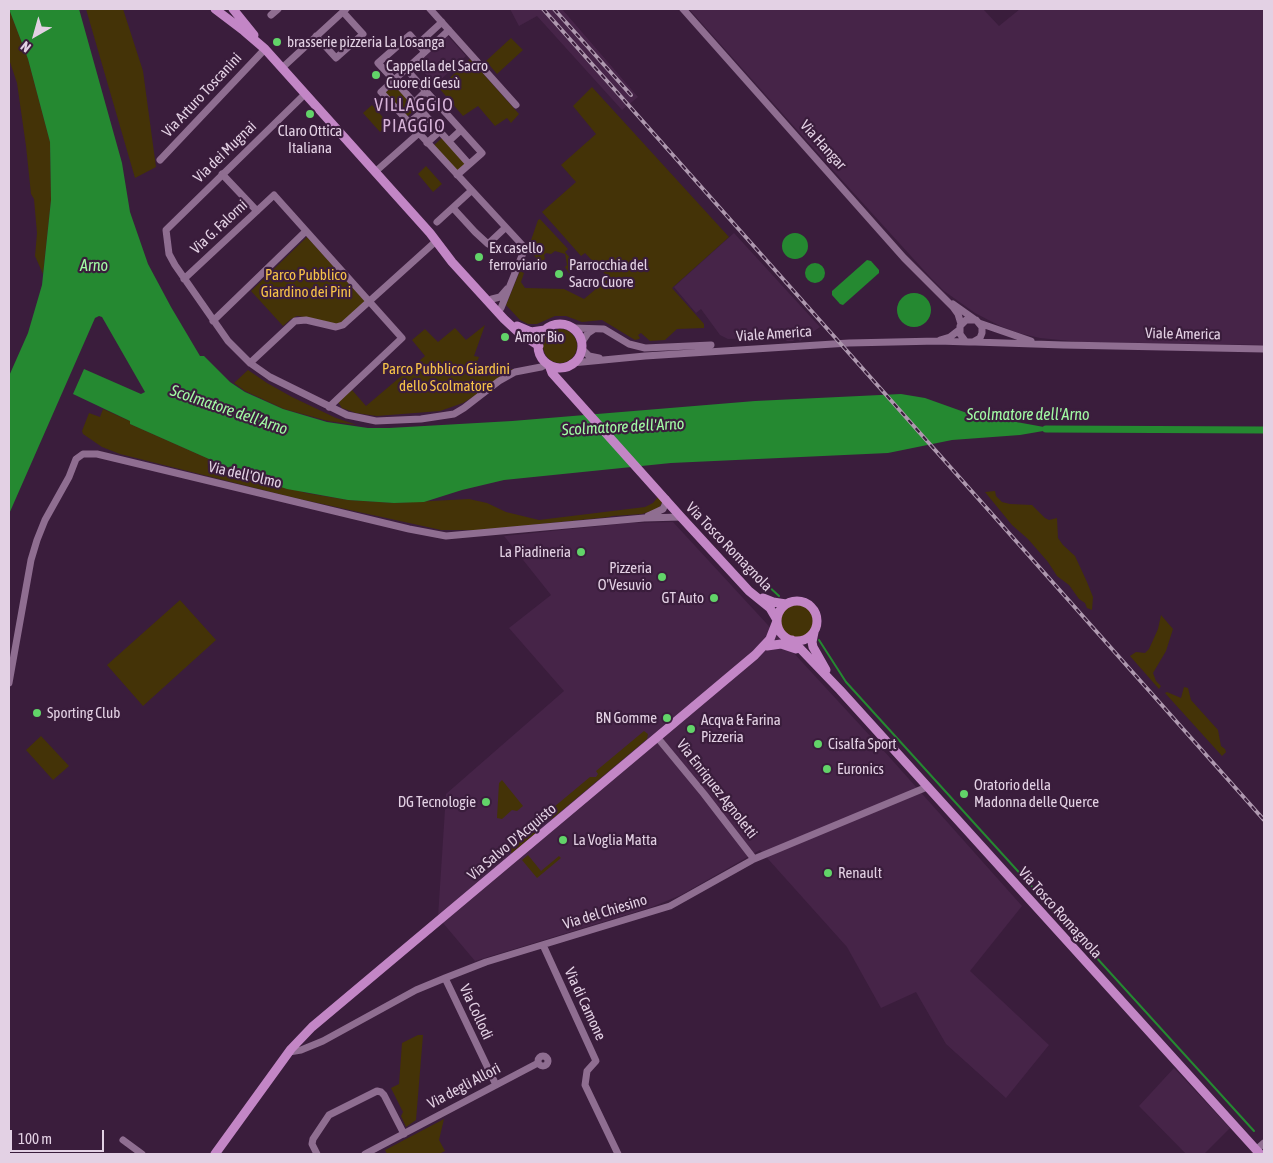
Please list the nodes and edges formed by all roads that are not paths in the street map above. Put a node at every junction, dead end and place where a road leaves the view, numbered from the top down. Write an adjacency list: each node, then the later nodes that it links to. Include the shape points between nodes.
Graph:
1 (214, 9): 12 (main road)
2 (233, 9): 12 (main road)
3 (278, 9): 7 (street)
4 (430, 9): 8 (street)
5 (683, 9): 43 (street, Via Hangar, via 915,269)
6 (344, 10): 10 (street); 10 (street, via 363,34 336,58)
7 (271, 15)
8 (442, 22): 9 (street); 11 (street)
9 (449, 30): 13 (street); 20 (street)
10 (316, 36): 14 (street)
11 (418, 44): 13 (street); 16 (street, via 410,35 378,63)
12 (264, 49): 14 (main road); 28 (street, Via Arturo Toscanini)
13 (425, 52): 15 (street)
14 (282, 68): 18 (main road)
15 (406, 69): 16 (street); 17 (street)
16 (394, 80): 19 (street); 22 (street, via 381,92)
17 (426, 91): 19 (street); 23 (street)
18 (304, 94): 30 (main road); 31 (street, Via dei Mugnai)
19 (414, 102): 21 (street)
20 (516, 105)
21 (422, 112): 22 (street); 24 (street)
22 (410, 123): 25 (street)
23 (461, 130): 26 (street); 29 (street, via 482,153)
24 (440, 131): 26 (street); 27 (street)
25 (419, 133): 27 (street); 30 (street)
26 (448, 141): 29 (street)
27 (427, 143): 32 (street)
28 (160, 160)
29 (469, 164): 32 (street)
30 (375, 172): 39 (main road)
31 (222, 174): 35 (street); 41 (street, Via dei Mugnai, via 166,230 169,254)
32 (457, 176): 33 (street)
33 (471, 191): 34 (street); 37 (street)
34 (453, 208): 36 (street); 37 (street, via 488,244)
35 (257, 211): 38 (street, Via G. Falorni, via 274,196); 41 (street, Via G. Falorni)
36 (437, 222)
37 (505, 228): 42 (street, via 525,248)
38 (306, 231): 45 (street); 47 (street)
39 (430, 233): 40 (main road); 44 (main road)
40 (435, 242): 45 (street); 57 (main road, via 513,328)
41 (184, 279): 47 (street)
42 (510, 285): 44 (street, via 502,296); 46 (street)
43 (945, 298): 48 (street, Via Hangar); 49 (street, Via Hangar, via 956,312)
44 (492, 299): 46 (main road)
45 (370, 302): 61 (street, via 338,328 306,320 295,321); 65 (street, via 402,338)
46 (501, 308): 52 (main road, via 524,330)
47 (213, 321): 61 (street, via 228,342)
48 (977, 321): 49 (street, Viale America, via 966,320); 54 (street, via 982,333); 55 (street, Viale America)
49 (960, 327): 53 (street, Viale America, via 951,336); 54 (street, via 962,338)
50 (573, 328): 51 (street); 52 (main road, via 559,324); 58 (main road, via 579,334)
51 (597, 328): 56 (street, via 642,348); 58 (street, via 588,333)
52 (545, 330): 57 (main road)
53 (938, 341): 54 (street, Viale America); 60 (street, Viale America, via 743,349)
54 (972, 342): 55 (street, Viale America)
55 (1042, 344): 59 (street, Viale America)
56 (710, 345)
57 (539, 346): 62 (main road)
58 (582, 346): 60 (street, via 592,357); 63 (main road)
59 (1264, 349)
60 (612, 359): 63 (street, Viale America)
61 (250, 363): 65 (street)
62 (548, 364): 63 (main road, via 559,368); 64 (main road, Via Tosco Romagnola, via 552,373); 65 (street, via 515,372 461,410 447,416 376,421 353,417)
63 (571, 364): 64 (main road)
64 (564, 383): 66 (main road, Via Tosco Romagnola)
65 (329, 407)
66 (663, 496): 67 (main road, Via Tosco Romagnola); 68 (street, Via dell'Olmo, via 666,505 663,509); 70 (main road, Via Tosco Romagnola, via 669,498 757,593 770,602)
67 (681, 517): 68 (street, Via dell'Olmo); 69 (main road, Via Tosco Romagnola)
68 (644, 518): 78 (street, Via dell'Olmo, via 446,536 97,454 83,454 76,459 37,540)
69 (751, 593): 71 (main road, Via Tosco Romagnola, via 770,608); 72 (main road, via 768,613)
70 (786, 604): 71 (main road); 73 (main road, via 801,601 812,608 817,620)
71 (777, 621): 72 (main road); 74 (main road, via 781,633)
72 (774, 630): 77 (main road)
73 (814, 632): 74 (main road, via 804,640); 79 (main road, Via Tosco Romagnola, via 812,642 815,651)
74 (791, 640): 75 (main road, via 778,640); 76 (main road, Via Tosco Romagnola)
75 (767, 646): 76 (main road, via 785,644); 77 (main road)
76 (804, 653): 79 (main road, Via Tosco Romagnola)
77 (755, 655): 80 (main road, Via Salvo D'Acquisto)
78 (9, 683)
79 (840, 690): 81 (main road, Via Tosco Romagnola)
80 (657, 737): 82 (street, Via Enriquez Agnoletti); 85 (main road, Via Salvo D'Acquisto, via 312,1028)
81 (927, 787): 82 (street, Via del Chiesino); 91 (main road, Via Tosco Romagnola)
82 (754, 859): 83 (street, Via del Chiesino, via 670,906)
83 (543, 945): 84 (street, Via del Chiesino); 96 (street, Via di Camone, via 596,1061 586,1073 586,1089)
84 (445, 978): 85 (street, Via del Chiesino, via 416,990 323,1041); 87 (street, Via Collodi)
85 (288, 1052): 93 (main road, Via Salvo D'Acquisto)
86 (538, 1063): 87 (street, Via degli Allori)
87 (496, 1085): 88 (street, Via degli Allori)
88 (404, 1134): 94 (street, via 384,1095 377,1091 329,1115 313,1139); 95 (street, Via degli Allori)
89 (123, 1140): 92 (street)
90 (1264, 1143): 91 (street)
91 (1258, 1152)
92 (142, 1154)
93 (215, 1154)
94 (317, 1154)
95 (364, 1154)
96 (618, 1154)

